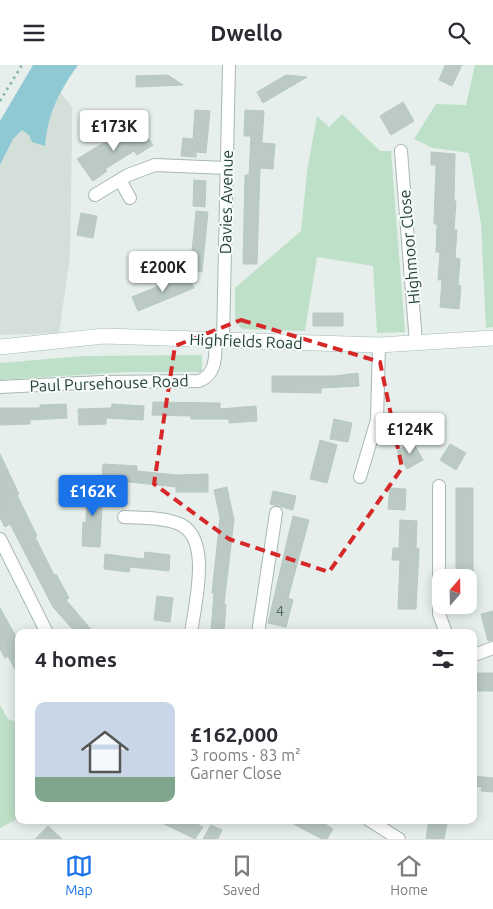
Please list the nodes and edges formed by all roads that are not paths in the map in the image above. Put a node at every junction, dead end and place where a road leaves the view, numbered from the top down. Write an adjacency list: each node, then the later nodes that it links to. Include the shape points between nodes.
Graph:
1 (229, 65): 3 (street, Davies Avenue)
2 (401, 151): 9 (street, Highmoor Close)
3 (226, 168): 4 (street, via 156,165); 8 (street, Davies Avenue)
4 (120, 180): 5 (street); 6 (street)
5 (95, 195)
6 (130, 198)
7 (493, 338): 9 (street, Highfields Road)
8 (219, 340): 10 (street, Highfields Road); 11 (street, Highfields Road, via 104,336); 12 (street, Paul Pursehouse Road, via 214,367 210,375 199,381)
9 (416, 343): 10 (street, Highfields Road)
10 (379, 345): 13 (street, via 378,420)
11 (0, 347)
12 (0, 387)
13 (360, 477)
14 (439, 486): 21 (street, via 438,614)
15 (276, 513): 20 (street)
16 (124, 517): 19 (street, via 176,522 195,537 199,564)
17 (0, 539): 18 (street)
18 (45, 629)
19 (192, 629)
20 (259, 629)
21 (444, 629)
22 (493, 648): 23 (street)
23 (477, 654)
24 (372, 824): 25 (street)
25 (382, 835): 26 (street)
26 (398, 839)

